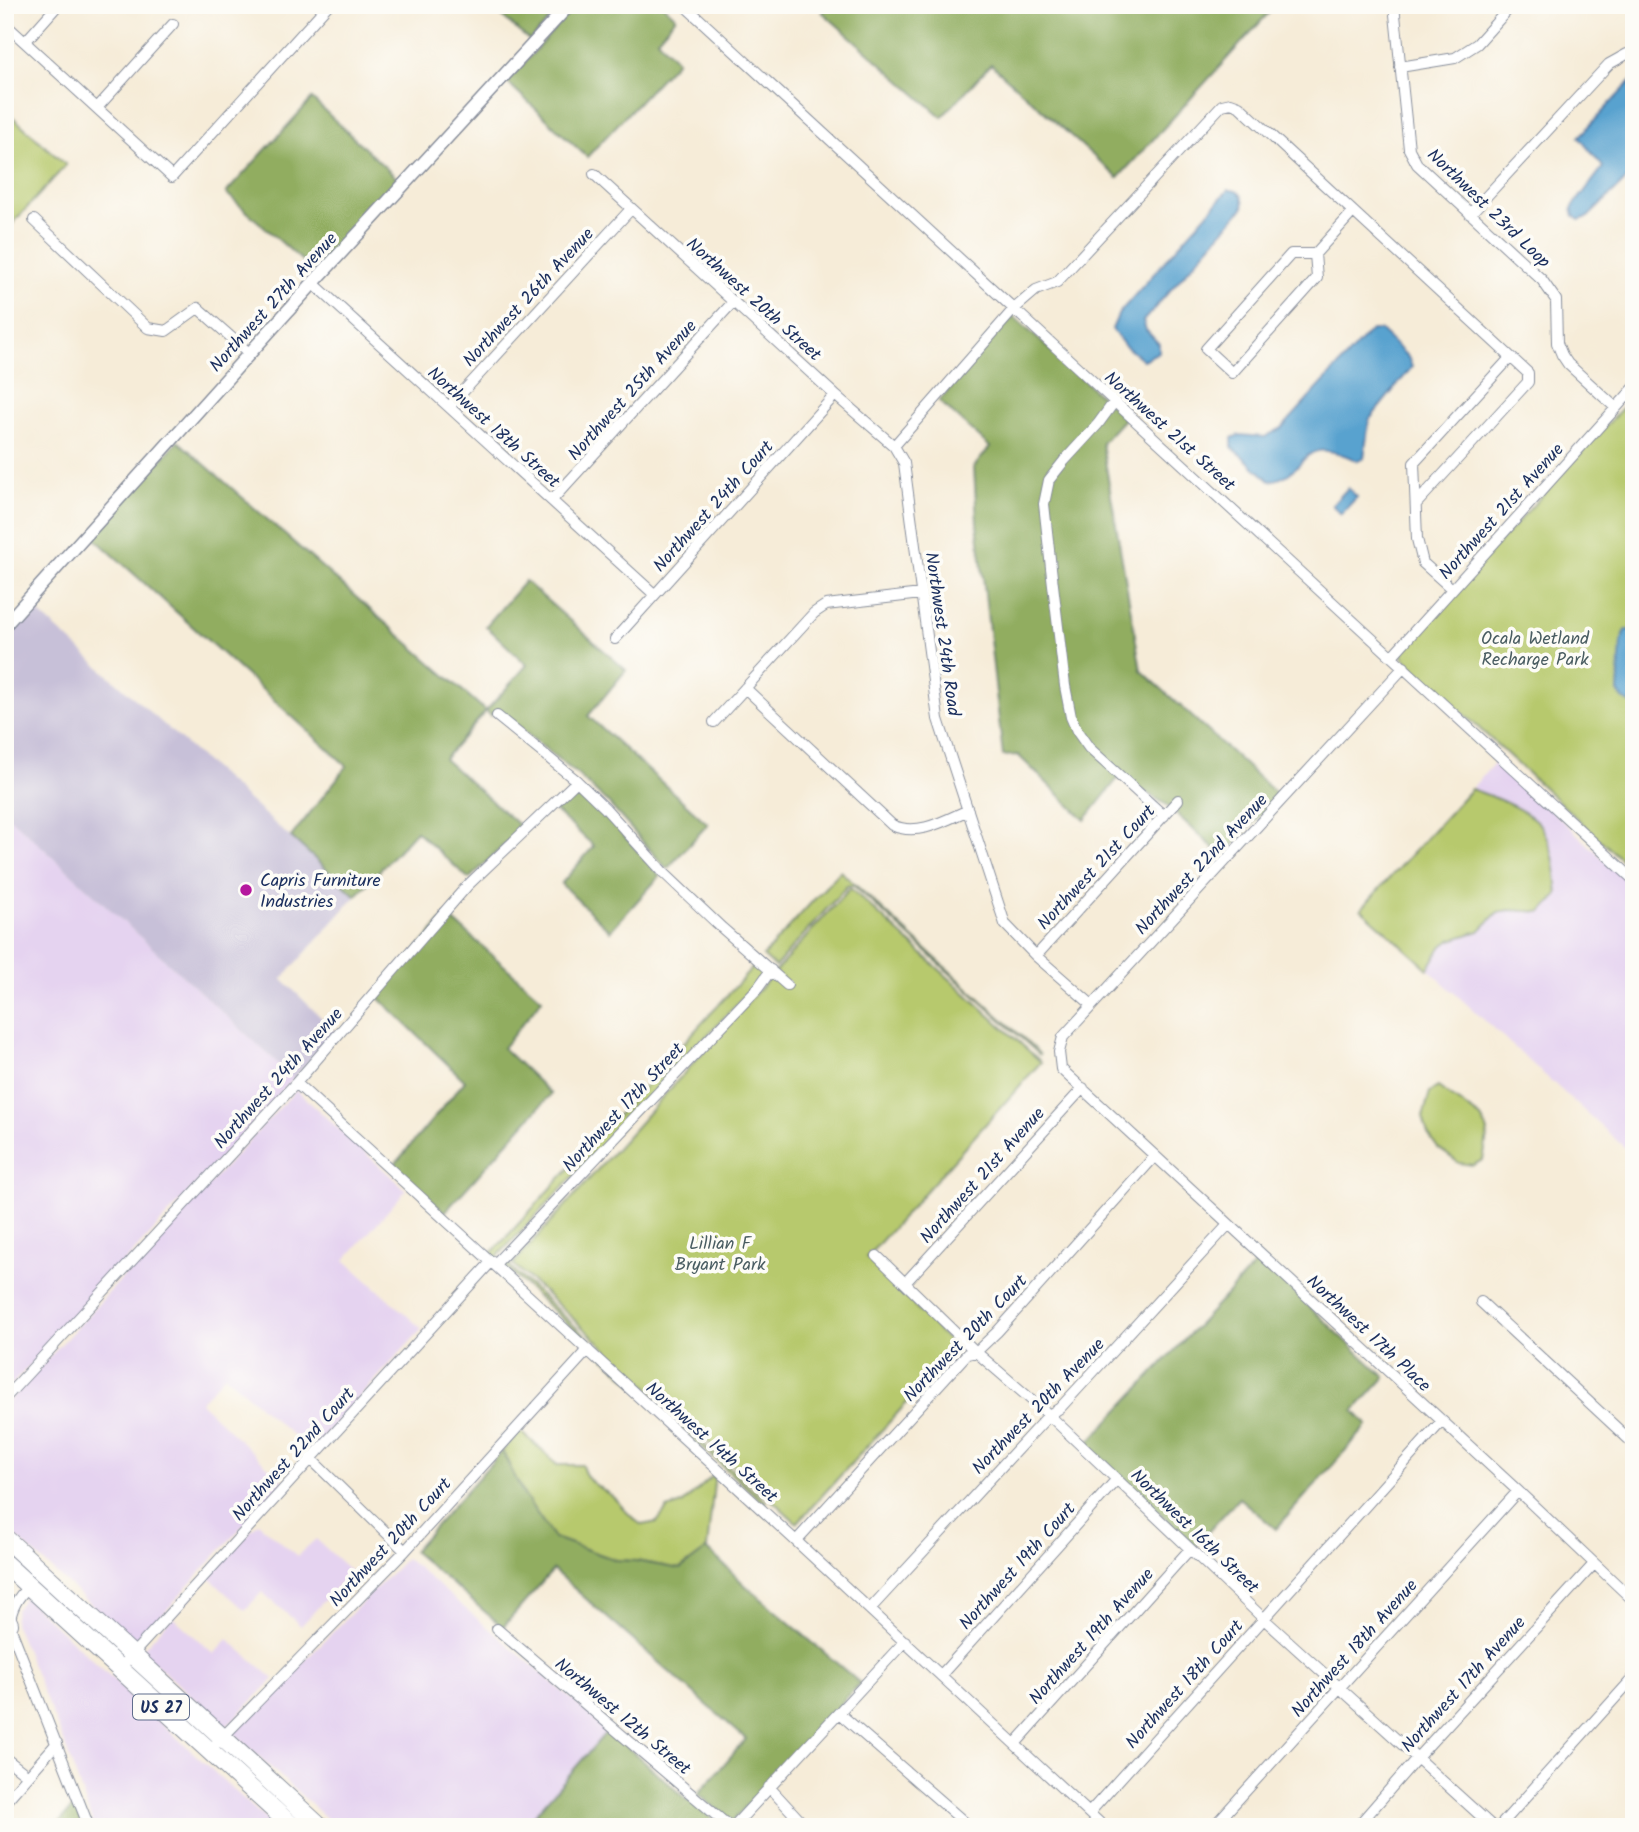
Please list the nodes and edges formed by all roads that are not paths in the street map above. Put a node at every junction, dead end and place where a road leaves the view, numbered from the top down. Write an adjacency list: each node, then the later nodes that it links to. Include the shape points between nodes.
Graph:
1 (58, 5): 9 (street)
2 (328, 5): 12 (street, via 172,177)
3 (569, 5): 19 (street, Northwest 27th Avenue)
4 (684, 5): 21 (street, Northwest 21st Street)
5 (1394, 5): 11 (street, Northwest 23rd Loop)
6 (1513, 5): 11 (street, via 1477,44 1455,58)
7 (5, 24): 9 (street)
8 (173, 24): 12 (street)
9 (25, 42): 12 (street)
10 (1634, 54): 16 (street, via 1609,64)
11 (1399, 67): 16 (street, Northwest 23rd Loop, via 1409,149 1417,164)
12 (97, 108)
13 (594, 174): 14 (street, Northwest 20th Street)
14 (631, 209): 20 (street, Northwest 20th Street); 27 (street, Northwest 26th Avenue)
15 (1353, 212): 18 (street); 21 (street, via 1239,106 1222,105 1057,282 1036,289); 23 (street)
16 (1470, 214): 28 (street, Northwest 23rd Loop, via 1542,281 1556,300 1557,343 1562,355)
17 (34, 220): 22 (street, via 148,328 166,331 198,308)
18 (1315, 254): 18 (street, via 1291,254 1206,349 1232,373 1317,278)
19 (313, 283): 22 (street, Northwest 27th Avenue); 27 (street, Northwest 18th Street)
20 (734, 301): 25 (street, Northwest 20th Street); 30 (street, Northwest 25th Avenue)
21 (1014, 309): 26 (street, Northwest 21st Street); 29 (street)
22 (250, 354): 35 (street, Northwest 27th Avenue)
23 (1510, 358): 31 (street, via 1414,463); 31 (street, via 1528,373 1528,382)
24 (1634, 388): 28 (street, Northwest 21st Avenue)
25 (835, 395): 29 (street, Northwest 20th Street); 34 (street, Northwest 24th Court)
26 (1114, 402): 37 (street, Northwest 21st Street); 45 (street, via 1049,480 1044,504 1054,594 1067,695 1077,731 1089,748)
27 (449, 407): 30 (street, Northwest 18th Street)
28 (1616, 408): 32 (street, Northwest 21st Avenue)
29 (894, 446): 33 (street, Northwest 24th Road, via 904,463)
30 (552, 500): 34 (street, Northwest 18th Street)
31 (1416, 504): 32 (street, via 1423,563)
32 (1452, 589): 37 (street, Northwest 21st Avenue)
33 (920, 593): 39 (street, via 826,605); 44 (street, Northwest 24th Road, via 938,719)
34 (654, 594): 36 (street, Northwest 24th Court)
35 (5, 625)
36 (615, 639)
37 (1392, 656): 38 (street, Northwest 21st Street)
38 (1404, 667): 46 (street, Northwest 21st Street); 50 (street, Northwest 22nd Avenue)
39 (745, 688): 41 (street); 44 (street, via 891,825 904,831 933,826)
40 (497, 716): 42 (street)
41 (714, 722)
42 (577, 781): 48 (street, via 662,871); 51 (street, Northwest 24th Avenue, via 467,886)
43 (1178, 800): 45 (street, Northwest 21st Court)
44 (968, 810): 47 (street, Northwest 24th Road, via 1005,924)
45 (1164, 816): 47 (street, Northwest 21st Court)
46 (1634, 880)
47 (1036, 956): 50 (street, Northwest 24th Road)
48 (771, 970): 49 (street); 56 (street, Northwest 17th Street)
49 (787, 985)
50 (1092, 1005): 52 (street, Northwest 22nd Avenue, via 1063,1037 1059,1052 1061,1069)
51 (296, 1083): 56 (street, Northwest 14th Street); 61 (street, Northwest 24th Avenue)
52 (1083, 1088): 53 (street, Northwest 17th Place); 57 (street, Northwest 21st Avenue)
53 (1155, 1156): 54 (street, Northwest 17th Place); 60 (street, Northwest 20th Court)
54 (1228, 1225): 62 (street, Northwest 20th Avenue); 63 (street, Northwest 17th Place)
55 (877, 1256): 57 (street, Northwest 16th Street)
56 (494, 1263): 59 (street, Northwest 14th Street); 65 (street, Northwest 22nd Court)
57 (905, 1283): 60 (street, Northwest 16th Street)
58 (1481, 1302): 64 (street)
59 (588, 1350): 69 (street, Northwest 14th Street); 71 (street, Northwest 20th Court)
60 (976, 1352): 62 (street, Northwest 16th Street); 69 (street, Northwest 20th Court, via 967,1354)
61 (5, 1398)
62 (1049, 1415): 66 (street, Northwest 16th Street); 76 (street, Northwest 20th Avenue)
63 (1442, 1421): 67 (street, Northwest 17th Place); 77 (street, Northwest 18th Court)
64 (1634, 1444)
65 (310, 1458): 71 (street); 81 (street, Northwest 22nd Court)
66 (1117, 1479): 70 (street, Northwest 16th Street); 83 (street, Northwest 19th Court)
67 (1518, 1491): 73 (street, Northwest 17th Place); 85 (street, Northwest 18th Avenue)
68 (5, 1538): 81 (highway, US 27)
69 (796, 1541): 76 (street, Northwest 14th Street)
70 (1190, 1549): 77 (street, Northwest 16th Street); 89 (street, Northwest 19th Avenue)
71 (405, 1552): 87 (street, Northwest 20th Court)
72 (5, 1564): 74 (highway, US 27)
73 (1594, 1564): 75 (street, Northwest 17th Place); 92 (street, Northwest 17th Avenue)
74 (29, 1586): 78 (street); 82 (highway, US 27)
75 (1634, 1601)
76 (870, 1609): 80 (street, Northwest 14th Street)
77 (1264, 1619): 85 (street, Northwest 16th Street); 96 (street, Northwest 18th Court)
78 (7, 1620): 88 (street)
79 (497, 1629): 100 (street, Northwest 12th Street)
80 (905, 1641): 83 (street, Northwest 14th Street); 86 (street)
81 (132, 1655): 82 (street, Northwest 22nd Court); 87 (highway, US 27)
82 (119, 1669): 90 (highway, US 27)
83 (941, 1675): 89 (street, Northwest 14th Street)
84 (1634, 1677): 107 (street)
85 (1339, 1687): 92 (street, Northwest 16th Street); 104 (street, Northwest 18th Avenue)
86 (839, 1713): 94 (street); 102 (street)
87 (223, 1738): 90 (street, Northwest 20th Court); 99 (highway, US 27)
88 (57, 1743): 93 (street); 97 (street)
89 (1015, 1744): 96 (street, Northwest 14th Street)
90 (209, 1751): 98 (highway, US 27)
91 (5, 1758): 93 (street)
92 (1417, 1758): 105 (street, Northwest 17th Avenue); 106 (street, Northwest 16th Street)
93 (28, 1776): 95 (street)
94 (769, 1787): 100 (street); 101 (street)
95 (5, 1802)
96 (1089, 1813): 103 (street, Northwest 14th Street)
97 (89, 1827)
98 (293, 1827)
99 (320, 1827)
100 (731, 1827)
101 (806, 1827)
102 (971, 1827)
103 (1104, 1827)
104 (1213, 1827)
105 (1357, 1827)
106 (1493, 1827)
107 (1499, 1827)

